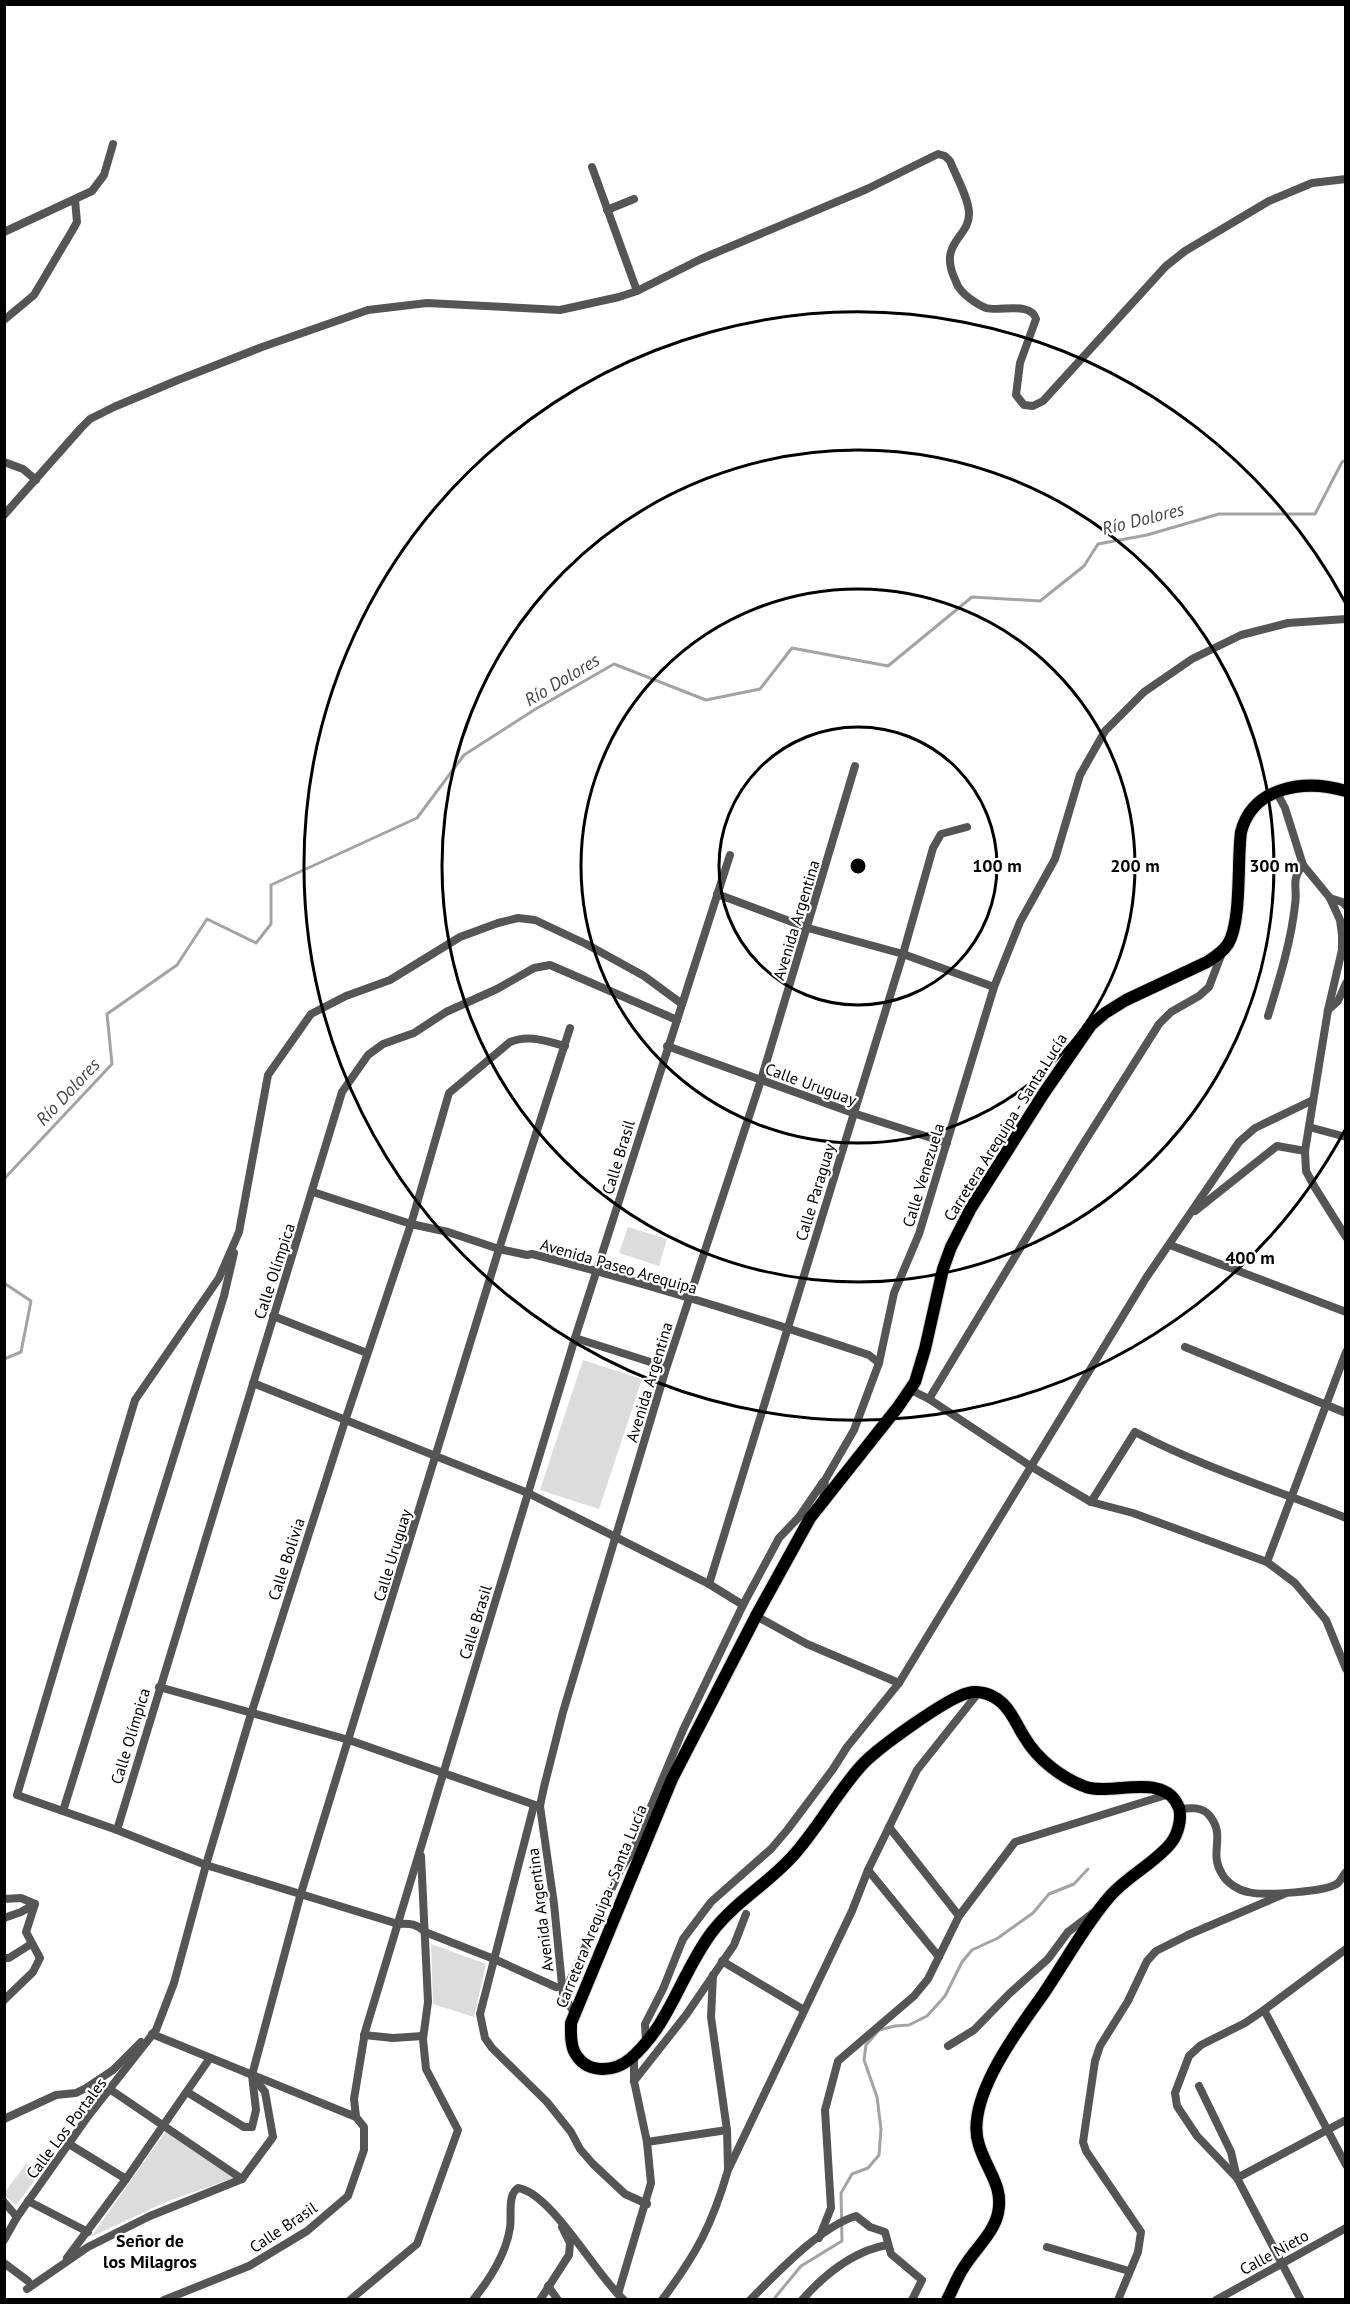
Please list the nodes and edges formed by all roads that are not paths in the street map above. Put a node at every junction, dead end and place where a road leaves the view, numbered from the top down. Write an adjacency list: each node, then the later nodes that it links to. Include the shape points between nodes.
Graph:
1 (113, 144): 5 (street, via 104,175 92,191)
2 (592, 167): 6 (street)
3 (1346, 179): 8 (street, via 1312,183 1269,201 1185,251 1166,266 1043,401 1033,406 1024,405 1016,395 1035,315 1022,309 981,306 959,289 950,267 952,248 969,211 945,156 938,154)
4 (634, 199): 6 (street)
5 (75, 200): 7 (street); 9 (street, via 77,222 72,231 33,295)
6 (607, 210): 8 (street)
7 (4, 232)
8 (637, 291): 11 (street, via 561,310 427,303 368,310 261,347 90,419)
9 (4, 320)
10 (4, 462): 11 (street, via 23,469)
11 (36, 480): 12 (street)
12 (4, 515)
13 (1346, 620): 27 (street, Calle Venezuela, via 1288,623 1241,635 1192,659 1144,692 1105,731 1080,775 1055,859 1020,922)
14 (855, 766): 23 (street, Avenida Argentina)
15 (1276, 791): 16 (main road, via 1310,786); 19 (street); 24 (main road, via 1257,803 1244,822 1234,928)
16 (1346, 791)
17 (967, 827): 25 (street, Calle Paraguay, via 941,834 937,839)
18 (730, 855): 20 (street, Calle Brasil)
19 (1303, 864): 21 (street); 30 (street, via 1294,880 1296,903)
20 (717, 894): 23 (street); 28 (street, Calle Brasil)
21 (1330, 898): 22 (street); 29 (street, via 1340,920 1342,950)
22 (1346, 906)
23 (808, 928): 25 (street); 35 (street, Avenida Argentina)
24 (1224, 949): 61 (main road, Carretera Arequipa - Santa Lucía, via 1207,962 1114,1007 1080,1039 971,1208 951,1247); 62 (street, via 1209,987 1159,1024)
25 (903, 954): 27 (street); 37 (street, Calle Paraguay)
26 (1346, 983): 29 (street, via 1338,1001)
27 (994, 987): 40 (street, Calle Venezuela)
28 (682, 1004): 31 (street, Calle Brasil); 45 (street, via 644,976 535,920 518,918 460,937 390,980 311,1014 268,1075)
29 (1328, 1010): 36 (street)
30 (1268, 1016)
31 (677, 1020): 34 (street, Calle Brasil); 42 (street, Calle Olímpica, via 550,965 534,968 368,1055 342,1092)
32 (570, 1028): 33 (street, Calle Uruguay)
33 (565, 1046): 44 (street, Calle Bolivia, via 531,1038 510,1042 449,1093); 48 (street, Calle Uruguay)
34 (667, 1046): 35 (street, Calle Uruguay); 49 (street, Calle Brasil)
35 (761, 1080): 37 (street, Calle Uruguay); 50 (street, Avenida Argentina)
36 (1313, 1100): 38 (street); 43 (street, via 1255,1128 1239,1142)
37 (853, 1113): 40 (street, Calle Uruguay); 53 (street, Calle Paraguay)
38 (1309, 1126): 39 (street); 41 (street)
39 (1346, 1137)
40 (947, 1143): 58 (street, Calle Venezuela, via 919,1234 894,1293)
41 (1305, 1151): 43 (street, via 1278,1146); 46 (street, via 1306,1171)
42 (314, 1191): 44 (street, Avenida Paseo Arequipa); 52 (street, Calle Olímpica)
43 (1187, 1217): 47 (street)
44 (411, 1224): 48 (street, Avenida Paseo Arequipa); 57 (street, Calle Bolivia)
45 (239, 1232): 89 (street, via 224,1296); 89 (street, via 219,1278 135,1400 17,1795)
46 (1346, 1237)
47 (1170, 1245): 51 (street); 67 (street)
48 (499, 1249): 49 (street, Avenida Paseo Arequipa); 66 (street, Calle Uruguay)
49 (597, 1270): 50 (street, Avenida Paseo Arequipa); 54 (street, Calle Brasil)
50 (689, 1299): 53 (street, Avenida Paseo Arequipa); 59 (street, Avenida Argentina)
51 (1346, 1312)
52 (273, 1316): 57 (street); 60 (street, Calle Olímpica)
53 (788, 1328): 58 (street, Avenida Paseo Arequipa, via 869,1355); 76 (street, Calle Paraguay)
54 (575, 1338): 59 (street); 69 (street, Calle Brasil)
55 (1185, 1347): 63 (street)
56 (1346, 1352): 63 (street)
57 (367, 1353): 65 (street, Calle Bolivia)
58 (879, 1363): 68 (street, Calle Venezuela, via 854,1430)
59 (666, 1367): 74 (street, Avenida Argentina)
60 (253, 1383): 65 (street); 81 (street, Calle Olímpica)
61 (911, 1390): 62 (street); 71 (main road, Carretera Arequipa - Santa Lucía)
62 (929, 1399): 67 (street)
63 (1327, 1405): 64 (street); 70 (street)
64 (1346, 1413)
65 (345, 1420): 66 (street); 83 (street, Calle Bolivia)
66 (436, 1456): 69 (street); 84 (street, Calle Uruguay)
67 (1032, 1467): 72 (street); 80 (street)
68 (825, 1480): 71 (street, Calle Venezuela); 77 (street, via 779,1538)
69 (528, 1493): 74 (street); 85 (street, Calle Brasil)
70 (1292, 1496): 72 (street, via 1135,1432); 73 (street); 75 (street)
71 (823, 1500): 78 (main road, Carretera Arequipa - Santa Lucía)
72 (1091, 1502): 75 (street, via 1133,1513)
73 (1346, 1518)
74 (615, 1538): 76 (street); 87 (street, Avenida Argentina)
75 (1267, 1562): 79 (street, via 1295,1583 1326,1620)
76 (709, 1584): 77 (street)
77 (743, 1605): 114 (street)
78 (756, 1616): 80 (street, via 807,1644); 118 (main road, Carretera Arequipa - Santa Lucía, via 672,1779)
79 (1346, 1669)
80 (898, 1683): 122 (street, via 846,1747 788,1829 711,1902 683,1939 645,2024)
81 (159, 1687): 83 (street); 91 (street, Calle Olímpica)
82 (979, 1692): 86 (main road, via 1000,1700 1039,1756 1077,1782 1100,1790 1148,1787); 90 (street, via 917,1770); 122 (main road, Carretera Arequipa - Santa Lucía, via 951,1701 863,1764 792,1857 731,1910 710,1935 668,2013)
83 (251, 1714): 84 (street); 93 (street, Calle Bolivia)
84 (350, 1740): 85 (street); 96 (street, Calle Uruguay)
85 (444, 1773): 87 (street); 92 (street, Calle Brasil)
86 (1166, 1795): 88 (main road); 102 (street, via 1015,1842)
87 (537, 1806): 110 (street); 114 (street, Avenida Argentina, via 554,1904)
88 (1179, 1809): 97 (street, via 1200,1808 1210,1816 1219,1834 1215,1860 1223,1876 1236,1888 1250,1893); 100 (main road, via 1179,1826 1171,1843 1119,1887)
89 (63, 1811): 91 (street)
90 (889, 1827): 94 (street); 102 (street)
91 (117, 1830): 93 (street)
92 (421, 1849): 104 (street, Calle Brasil); 105 (street)
93 (206, 1865): 96 (street); 119 (street, Calle Bolivia, via 174,1983)
94 (868, 1870): 108 (street); 116 (street)
95 (1346, 1872): 97 (street, via 1328,1888)
96 (301, 1893): 104 (street); 126 (street, Calle Uruguay)
97 (1284, 1894): 158 (street, via 1156,1952 1147,1960 1100,2046 1083,2142 1141,2232 1138,2252)
98 (4, 1899): 99 (street, via 21,1898)
99 (35, 1904): 103 (street); 106 (street, via 27,1932)
100 (1102, 1907): 123 (street, via 1068,1932 1048,1959 974,2030); 159 (main road, via 1016,2034 981,2101 976,2134 999,2188 999,2210)
101 (746, 1914): 111 (street, via 734,1945)
102 (959, 1916): 108 (street)
103 (4, 1918)
104 (398, 1924): 105 (street, via 419,1926); 120 (street, Calle Brasil)
105 (425, 1932): 110 (street); 121 (street, via 428,2002)
106 (31, 1944): 109 (street); 115 (street, via 40,1958 33,1972)
107 (1346, 1949): 117 (street)
108 (939, 1957): 151 (street, via 914,1996 838,2061 825,2110 831,2208)
109 (4, 1958)
110 (494, 1959): 113 (street); 146 (street, via 480,2014 485,2038 547,2102 593,2164 625,2194)
111 (722, 1961): 112 (street); 116 (street)
112 (713, 1974): 127 (street); 136 (street, via 711,2017)
113 (556, 1987)
114 (563, 1995): 118 (street, Avenida Argentina)
115 (4, 2000)
116 (804, 2010): 140 (street)
117 (1264, 2010): 135 (street); 141 (street, via 1201,2045 1189,2056 1175,2093 1177,2106 1197,2136)
118 (575, 2014): 124 (main road, Carretera Arequipa - Santa Lucía, via 570,2037 573,2050 588,2065 609,2070)
119 (153, 2034): 125 (street); 129 (street, Calle Los Portales); 132 (street, via 86,2088 56,2095)
120 (364, 2036): 121 (street); 131 (street, Calle Brasil, via 354,2099)
121 (423, 2036): 163 (street, via 426,2068 458,2130 417,2244)
122 (646, 2042): 124 (main road, Carretera Arequipa - Santa Lucía)
123 (948, 2046)
124 (634, 2055): 127 (street)
125 (210, 2058): 126 (street); 130 (street)
126 (252, 2075): 130 (street, Calle Uruguay, via 252,2127 244,2127); 131 (street); 143 (street, via 265,2092 273,2137)
127 (634, 2081): 137 (street)
128 (1199, 2086): 141 (street, via 1231,2152)
129 (111, 2090): 134 (street); 138 (street, Calle Los Portales)
130 (187, 2092): 134 (street)
131 (356, 2117): 162 (street, Calle Brasil, via 364,2127 364,2150 348,2196 307,2231 249,2266)
132 (4, 2119)
133 (1346, 2120): 135 (street)
134 (163, 2125): 142 (street); 143 (street)
135 (1326, 2129): 139 (street); 141 (street)
136 (727, 2130): 137 (street); 140 (street)
137 (647, 2142): 146 (street, via 651,2183)
138 (69, 2144): 142 (street); 144 (street, Calle Los Portales)
139 (1346, 2165)
140 (728, 2170): 167 (street, via 702,2242)
141 (1237, 2178): 156 (street)
142 (126, 2179): 150 (street)
143 (242, 2179): 157 (street, via 150,2216)
144 (28, 2201): 147 (street, Calle Los Portales); 150 (street)
145 (4, 2202): 147 (street)
146 (647, 2204): 161 (street)
147 (17, 2217): 152 (street, Calle Los Portales)
148 (559, 2220): 160 (street, via 570,2243 569,2255); 161 (street); 164 (street, via 530,2192 518,2188 512,2195 510,2230 498,2263)
149 (1346, 2228): 156 (street, Calle Nieto)
150 (88, 2232): 157 (street)
151 (819, 2238): 153 (street, via 856,2216 885,2232); 168 (street, via 791,2259)
152 (4, 2240)
153 (887, 2245): 169 (street, via 872,2247 834,2270); 170 (street, via 891,2254 922,2280)
154 (1047, 2247): 158 (street)
155 (4, 2263): 157 (street, via 28,2285)
156 (1281, 2263): 174 (street, Calle Nieto); 175 (street)
157 (63, 2264)
158 (1129, 2271): 173 (street)
159 (955, 2283): 171 (main road); 172 (street)
160 (548, 2286): 165 (street); 166 (street)
161 (621, 2297)
162 (164, 2300)
163 (350, 2300)
164 (473, 2300)
165 (540, 2300)
166 (558, 2300)
167 (662, 2300)
168 (750, 2300)
169 (802, 2300)
170 (912, 2300)
171 (947, 2300)
172 (953, 2300)
173 (1118, 2300)
174 (1216, 2300)
175 (1301, 2300)

